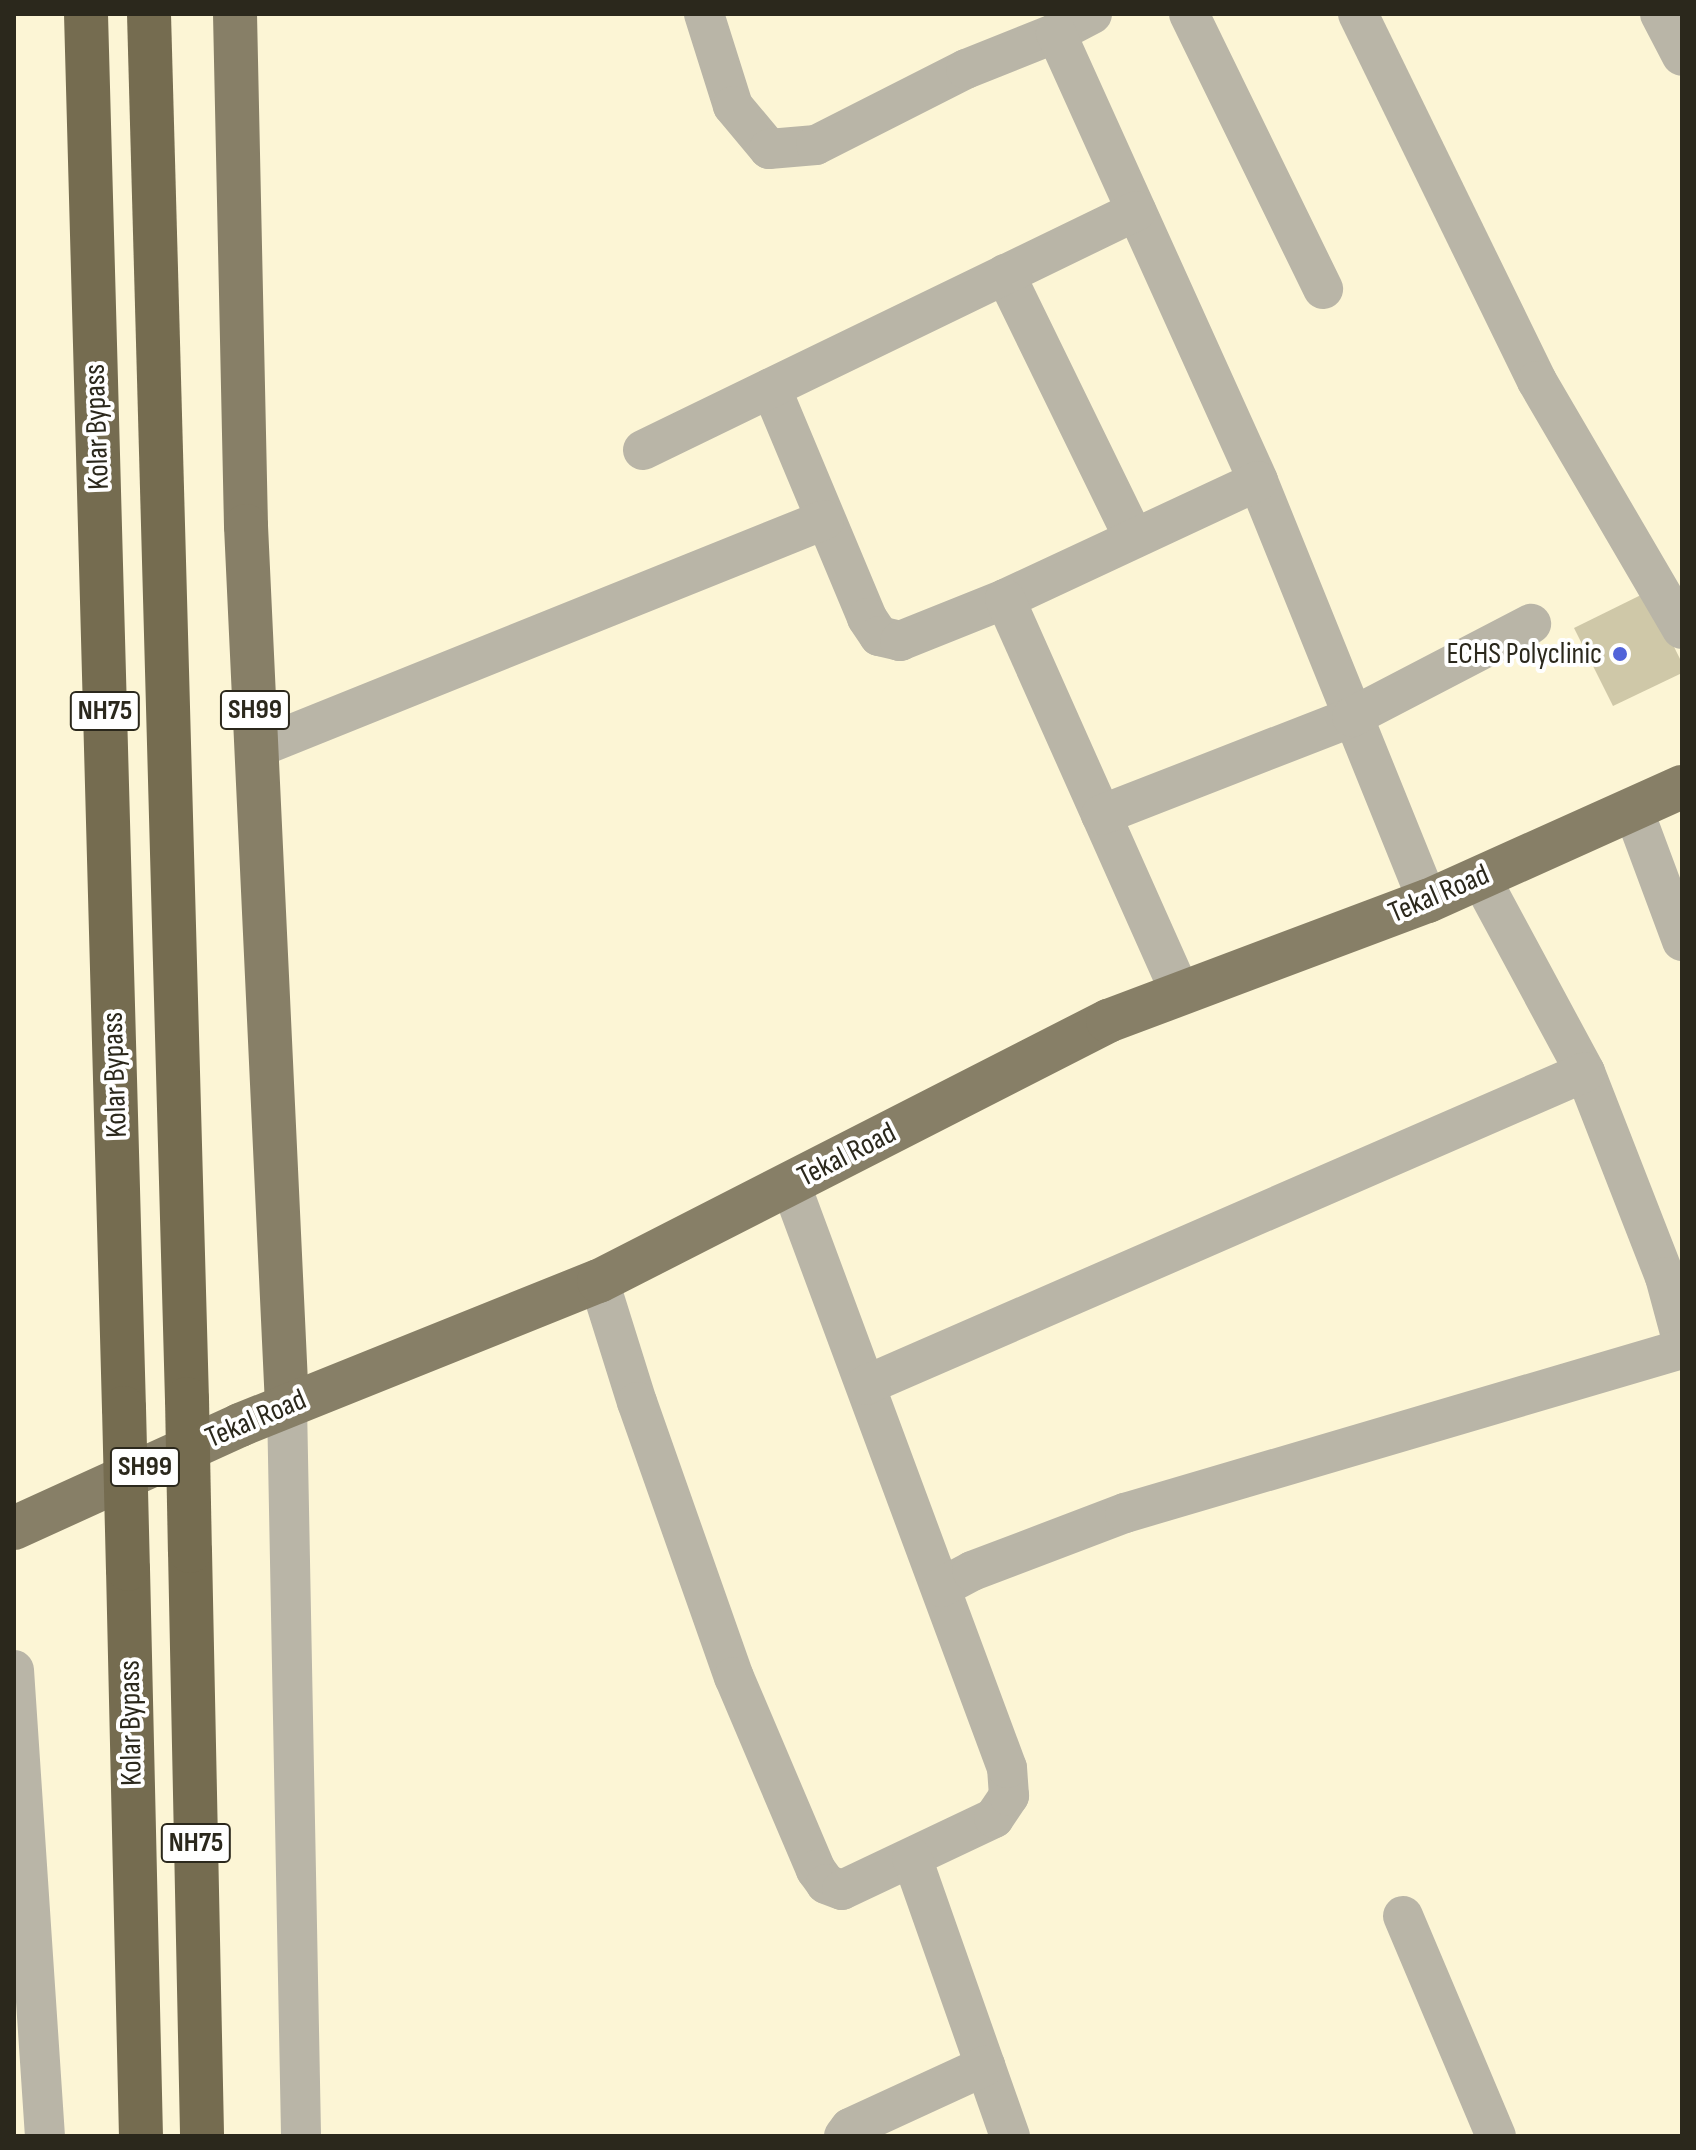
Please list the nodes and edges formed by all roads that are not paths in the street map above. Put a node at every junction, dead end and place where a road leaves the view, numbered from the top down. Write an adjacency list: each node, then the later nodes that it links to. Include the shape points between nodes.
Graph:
1 (86, 14): 45 (highway, Kolar Bypass / NH75, bridge)
2 (149, 14): 46 (highway, NH75, bridge)
3 (235, 14): 23 (main road, SH99, via 246,526)
4 (704, 14): 9 (street, via 733,106 769,149 816,145 966,69)
5 (1092, 14): 9 (street)
6 (1189, 14): 13 (street)
7 (1358, 14): 21 (street, via 1537,381)
8 (1660, 14): 10 (street)
9 (1056, 33): 11 (street)
10 (1682, 56)
11 (1136, 211): 12 (street); 16 (street)
12 (1005, 274): 14 (street); 18 (street)
13 (1323, 289)
14 (771, 388): 15 (street); 17 (street)
15 (643, 450)
16 (1258, 481): 18 (street); 22 (street)
17 (824, 520): 19 (street, via 879,636 900,641); 23 (street)
18 (1134, 538): 19 (street)
19 (1005, 599): 26 (street)
20 (1531, 624): 22 (street)
21 (1682, 629)
22 (1352, 717): 26 (street); 28 (street)
23 (257, 748): 37 (main road, SH99)
24 (1682, 787): 25 (main road, Tekal Road)
25 (1633, 809): 27 (main road, Tekal Road); 29 (street)
26 (1101, 815): 30 (street)
27 (1480, 877): 28 (main road, Tekal Road); 31 (street)
28 (1428, 901): 30 (main road, Tekal Road)
29 (1682, 941)
30 (1181, 994): 32 (main road, Tekal Road, via 1108,1021)
31 (1585, 1072): 34 (street, via 1665,1277); 36 (street)
32 (790, 1183): 33 (main road, Tekal Road); 36 (street)
33 (599, 1281): 37 (main road, Tekal Road); 41 (street, via 734,1677 816,1870 826,1884 842,1890)
34 (1682, 1340)
35 (1682, 1349): 39 (street, via 1125,1513)
36 (866, 1385): 39 (street)
37 (287, 1405): 38 (main road, Tekal Road / SH99); 47 (street)
38 (14, 1528)
39 (942, 1587): 41 (street, via 1007,1768 1009,1796 994,1818)
40 (14, 1670): 44 (street)
41 (912, 1858): 43 (street)
42 (1403, 1916): 50 (street)
43 (985, 2066): 48 (street, via 850,2128); 49 (street)
44 (45, 2136)
45 (141, 2136)
46 (202, 2136)
47 (301, 2136)
48 (844, 2136)
49 (1010, 2136)
50 (1496, 2136)

